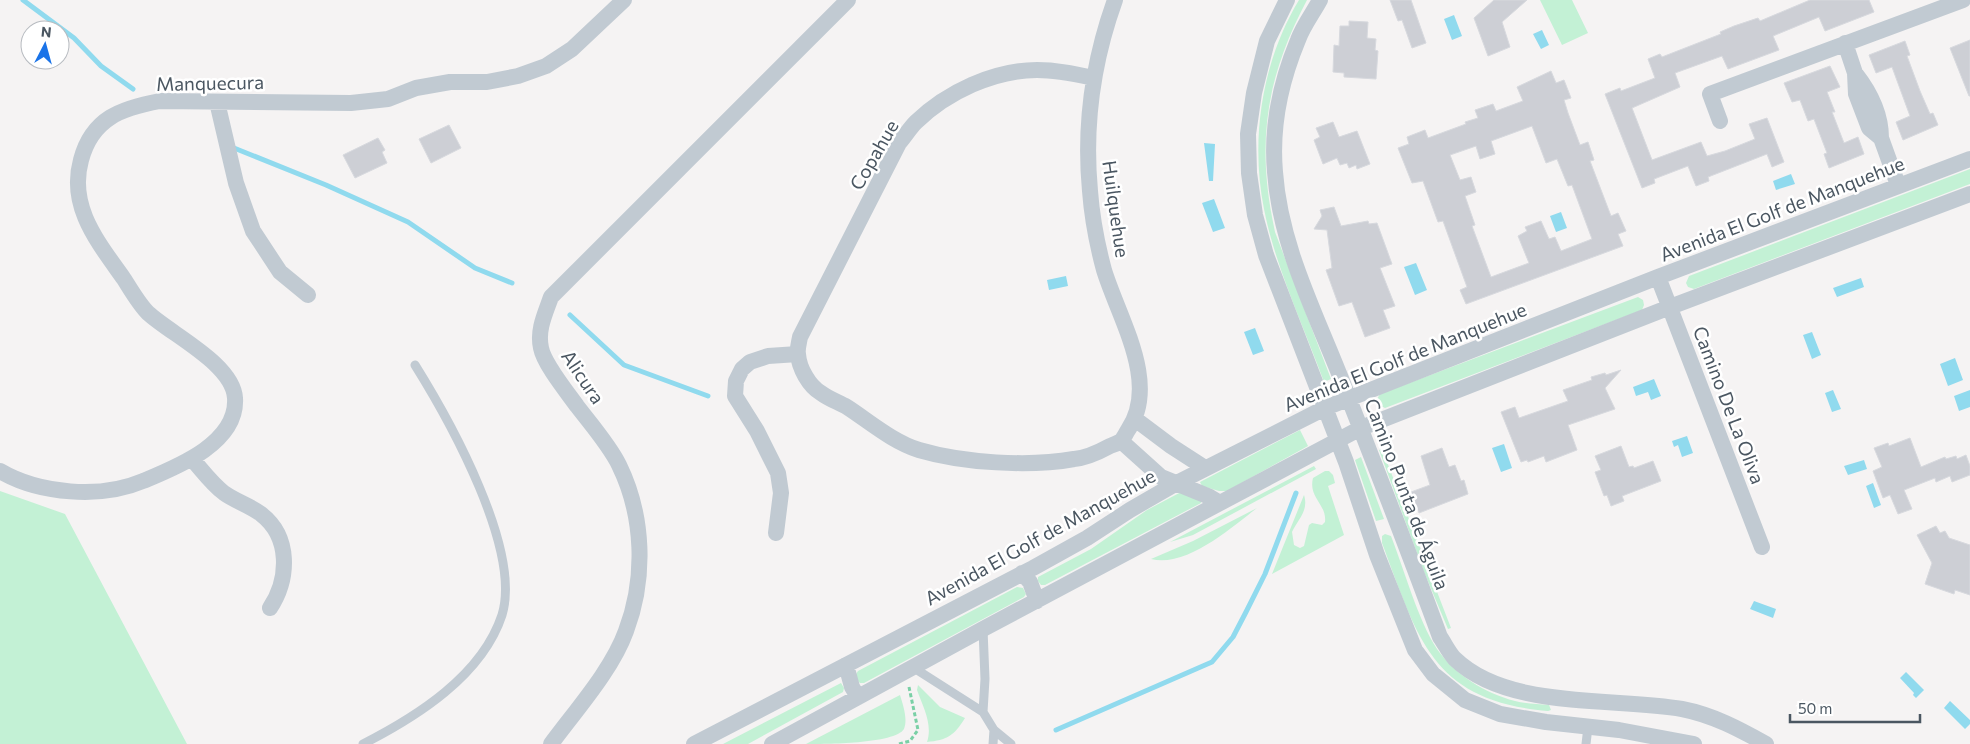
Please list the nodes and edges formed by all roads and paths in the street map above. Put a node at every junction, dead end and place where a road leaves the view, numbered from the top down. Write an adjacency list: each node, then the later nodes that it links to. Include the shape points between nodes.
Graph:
1 (624, 0): 9 (street, Manquecura, via 572,49 546,66 518,76 487,82 450,82 416,88 388,99 351,103)
2 (848, 0): 44 (street, Alicura, via 550,297 540,325 541,350 555,375 619,463 632,496 641,564 636,601 611,663)
3 (1115, 0): 8 (street, Huilquehue)
4 (1287, 0): 20 (street, via 1267,41 1254,93 1248,134 1249,173 1255,215 1266,255)
5 (1320, 0): 19 (street, Camino Punta de Águila, via 1298,39 1281,88 1275,127 1275,171 1281,220 1288,242)
6 (1963, 0): 7 (street)
7 (1845, 43): 10 (street, via 1710,94); 12 (street, via 1855,73 1856,94 1869,128 1880,138)
8 (1094, 78): 17 (street, Copahue, via 1036,70 1003,75 970,85 916,122 899,143 808,319); 21 (street, Huilquehue, via 1088,138 1091,199 1104,269 1139,371 1141,393)
9 (217, 102): 15 (street, via 236,183 252,231 280,272); 25 (street, Manquecura, via 160,101 133,106 109,117 93,132 77,176 79,199 87,223 146,311 229,377 235,397 232,418 222,435)
10 (1720, 121)
11 (1970, 159): 12 (street, Avenida El Golf de Manquehue)
12 (1898, 186): 14 (street, Avenida El Golf de Manquehue)
13 (1970, 194): 16 (street)
14 (1658, 278): 16 (street, Camino De La Oliva); 19 (street, Avenida El Golf de Manquehue)
15 (308, 295)
16 (1670, 307): 22 (street); 31 (street, Camino De La Oliva)
17 (798, 354): 24 (street, via 801,368 819,393 918,450 996,462 1033,462 1075,459); 30 (street, via 768,356 750,362 736,381 735,396 778,474 781,493)
18 (415, 365): 43 (lane, via 452,429 477,482 504,568 505,599 491,638 457,681 426,707)
19 (1349, 398): 20 (street, Avenida El Golf de Manquehue); 22 (street, Camino Punta de Águila)
20 (1325, 408): 23 (street); 26 (street, Avenida El Golf de Manquehue)
21 (1135, 420): 24 (street, Huilquehue); 26 (street)
22 (1361, 428): 23 (street); 52 (street, Camino Punta de Águila, via 1440,637 1455,658 1474,673 1526,694 1682,709 1737,727)
23 (1337, 440): 29 (street); 41 (street, via 1407,632 1415,650 1433,674 1465,700 1500,714)
24 (1121, 441): 28 (street)
25 (192, 459): 27 (street, Manquecura, via 139,483 103,491 69,492 32,484); 34 (street, via 219,489 262,514 279,538 284,574 277,598)
26 (1205, 468): 28 (street, Avenida El Golf de Manquehue)
27 (0, 471)
28 (1175, 484): 29 (street); 32 (street, Avenida El Golf de Manquehue)
29 (1220, 503): 33 (street)
30 (776, 533)
31 (1762, 547)
32 (1022, 574): 33 (street, via 1030,582); 36 (street, Avenida El Golf de Manquehue)
33 (1037, 601): 35 (street)
34 (270, 608)
35 (984, 629): 37 (street); 40 (lane)
36 (846, 665): 39 (street); 45 (street, Avenida El Golf de Manquehue)
37 (914, 668): 39 (street); 40 (lane)
38 (908, 686): 47 (path, via 918,730 910,742)
39 (858, 697): 46 (street)
40 (983, 712): 42 (lane)
41 (1588, 727): 50 (lane); 51 (street)
42 (994, 730): 48 (lane); 49 (lane)
43 (363, 744)
44 (551, 744)
45 (694, 744)
46 (772, 744)
47 (899, 744)
48 (993, 744)
49 (1011, 744)
50 (1586, 744)
51 (1694, 744)
52 (1766, 744)

